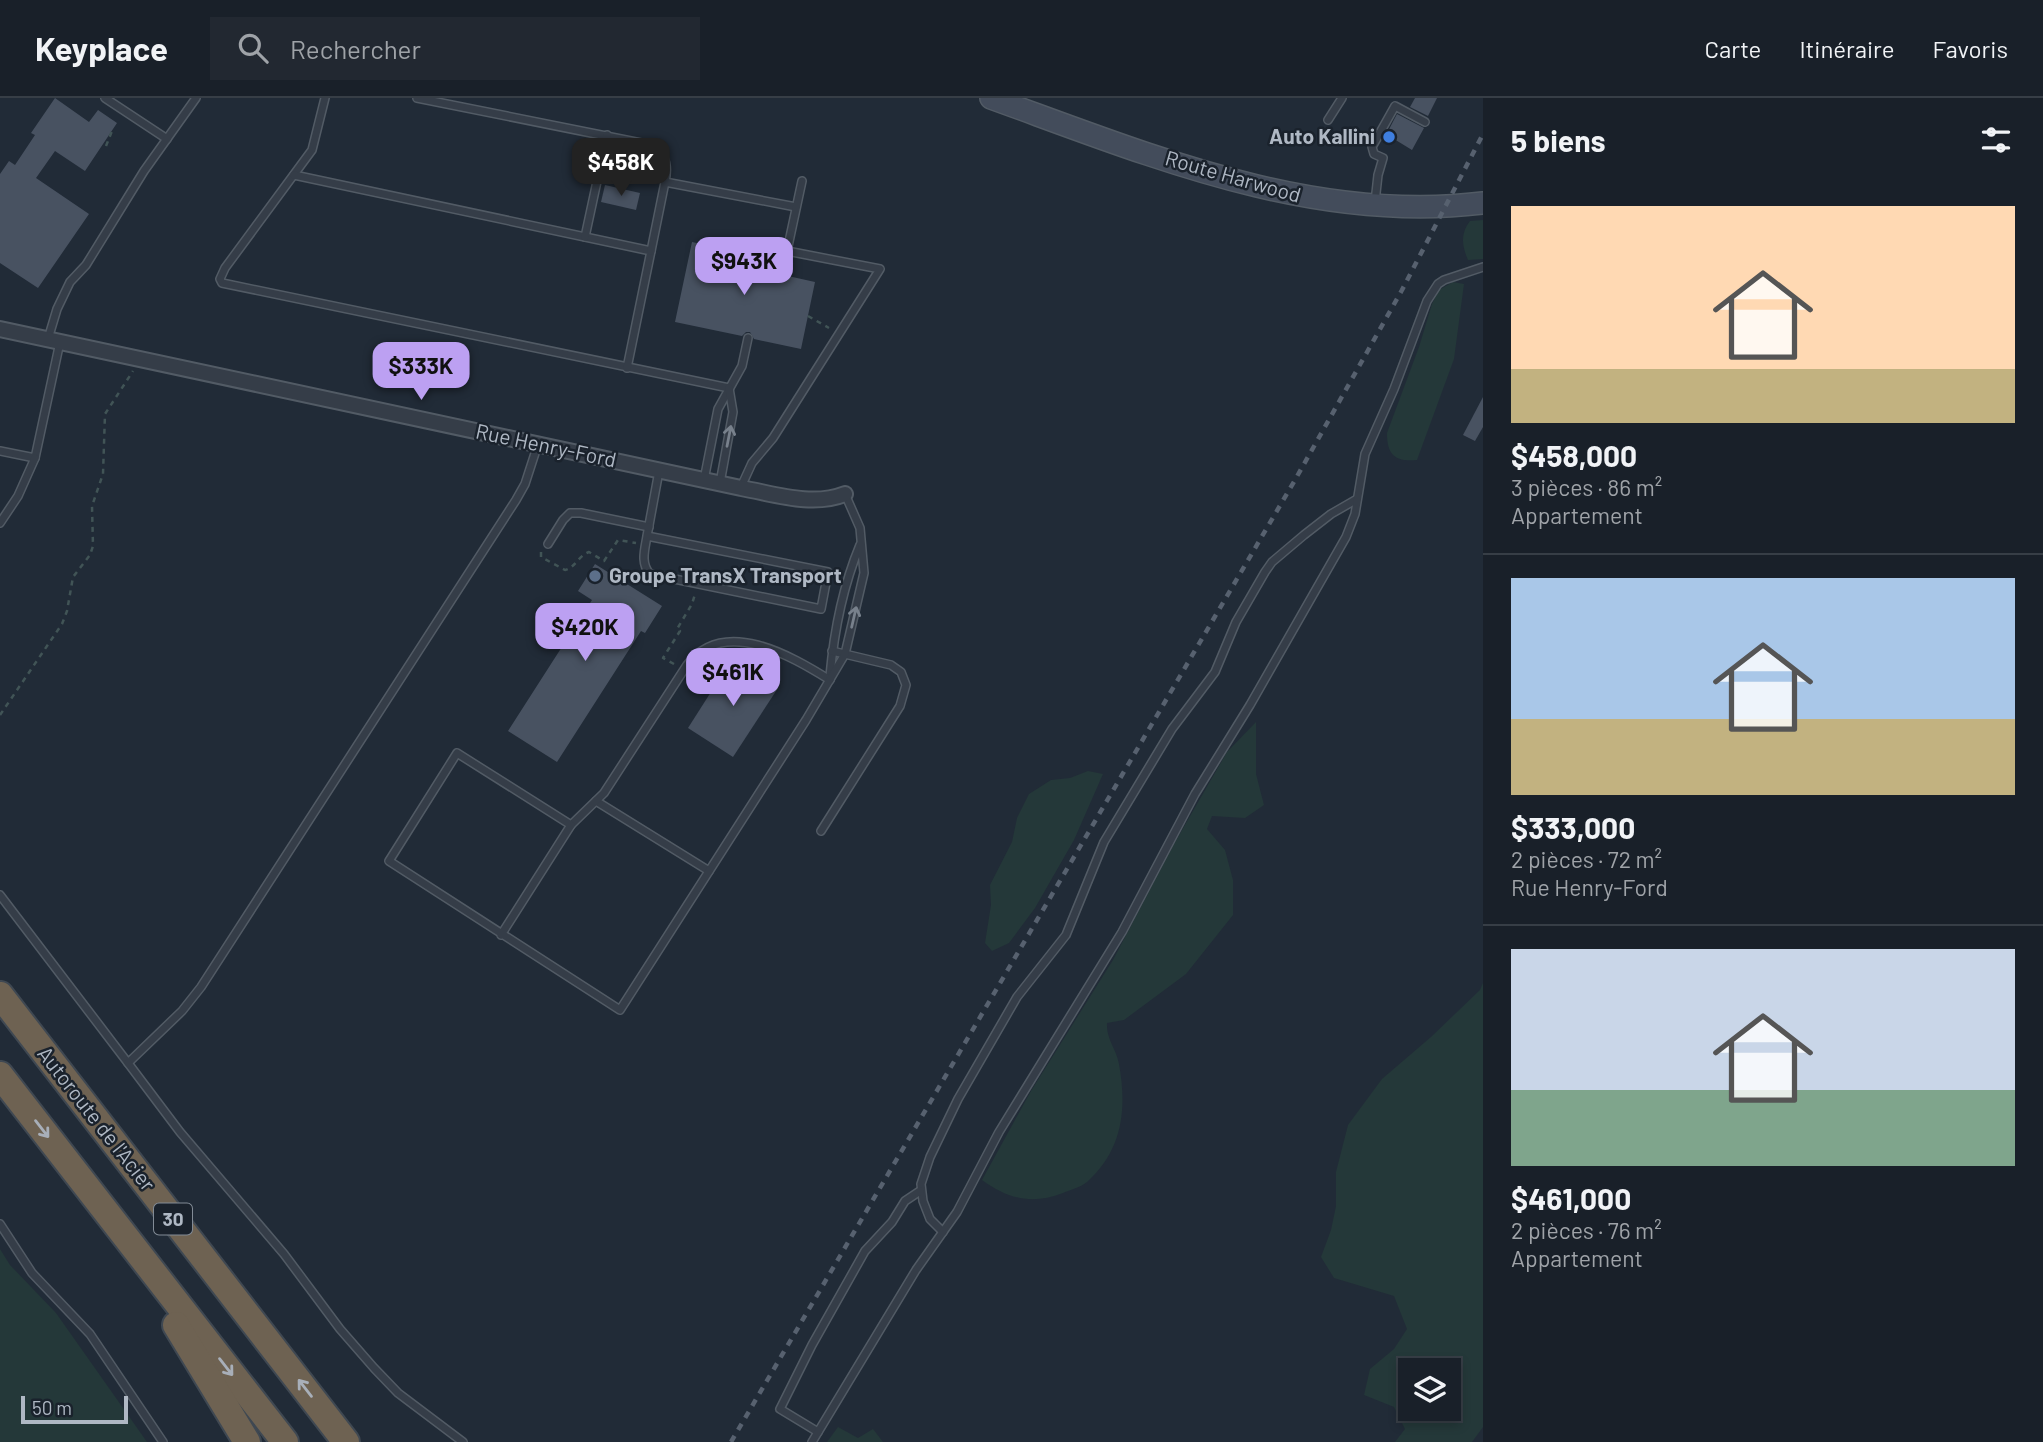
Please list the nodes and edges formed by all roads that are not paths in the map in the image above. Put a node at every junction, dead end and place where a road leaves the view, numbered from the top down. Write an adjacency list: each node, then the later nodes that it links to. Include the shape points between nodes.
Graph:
1 (105, 98): 12 (lane)
2 (196, 98): 12 (lane)
3 (325, 98): 13 (lane, via 312,150)
4 (417, 98): 11 (lane)
5 (992, 98): 17 (main road, Route Harwood, via 1252,185)
6 (1342, 98): 9 (lane)
7 (1401, 98): 8 (lane)
8 (1395, 106): 10 (lane); 17 (lane, via 1372,147 1374,154 1383,158)
9 (1328, 120)
10 (1425, 122)
11 (607, 135): 15 (lane, via 656,148 667,162); 19 (lane)
12 (167, 139): 24 (lane, via 71,282 57,309)
13 (294, 174): 19 (lane); 25 (lane, via 225,268 222,283)
14 (802, 181): 18 (lane)
15 (665, 182): 18 (lane); 20 (lane)
16 (1483, 203): 17 (main road, Route Harwood)
17 (1374, 206)
18 (796, 207): 33 (lane, via 787,251 880,269 773,438 751,463)
19 (585, 237): 20 (lane)
20 (651, 251): 25 (lane)
21 (1483, 267): 35 (lane, via 1444,280 1427,301 1365,454)
22 (0, 329): 24 (street, Rue Henry-Ford)
23 (748, 338): 26 (lane, via 742,366)
24 (54, 341): 27 (street, Rue Henry-Ford); 29 (lane)
25 (627, 368): 26 (lane)
26 (729, 388): 31 (lane, via 718,409); 32 (lane, one-way to 26, via 733,412)
27 (538, 444): 30 (street, Rue Henry-Ford); 51 (lane, via 516,500 201,987)
28 (0, 451): 29 (lane)
29 (35, 458): 36 (lane)
30 (660, 470): 31 (street, Rue Henry-Ford); 37 (lane)
31 (704, 480): 32 (street, Rue Henry-Ford)
32 (720, 483): 33 (street, Rue Henry-Ford)
33 (741, 488): 34 (street, Rue Henry-Ford, via 808,500)
34 (845, 494): 39 (lane, via 857,518)
35 (1357, 499): 53 (lane, via 1283,552 1250,595 1215,672 1172,729 1104,842 1066,934 1017,997 958,1099 930,1157); 56 (lane, via 1342,545 1195,794 1122,932)
36 (0, 523)
37 (649, 527): 38 (lane); 40 (lane, via 570,513)
38 (647, 536): 38 (lane, via 645,565 655,576 821,609 828,572)
39 (861, 544): 41 (lane, via 849,571); 42 (lane, one-way to 39, via 864,573)
40 (546, 546)
41 (832, 651): 42 (lane); 43 (lane)
42 (845, 654): 43 (lane); 46 (lane, via 898,668 906,691)
43 (830, 680): 44 (lane, via 761,646 738,643 705,648 691,660); 47 (lane)
44 (596, 801): 45 (lane); 47 (lane)
45 (571, 825): 49 (lane); 49 (lane, via 457,753 389,861)
46 (821, 831)
47 (709, 871): 49 (lane, via 620,1010)
48 (0, 895): 51 (lane)
49 (501, 935)
50 (0, 995): 61 (highway, Autoroute de l'Acier / 30, one-way to 50)
51 (128, 1063): 62 (lane, via 374,1368 398,1393)
52 (0, 1075): 54 (highway, 30, one-way to 54)
53 (920, 1191): 56 (lane, via 930,1219); 57 (lane, via 905,1200 865,1251 780,1409)
54 (109, 1216): 59 (highway); 60 (highway, 30, one-way to 60)
55 (0, 1224): 58 (lane, via 32,1273 90,1334)
56 (943, 1232): 57 (lane)
57 (818, 1432): 63 (lane)
58 (163, 1442)
59 (247, 1442)
60 (285, 1442)
61 (346, 1442)
62 (463, 1442)
63 (812, 1442)

